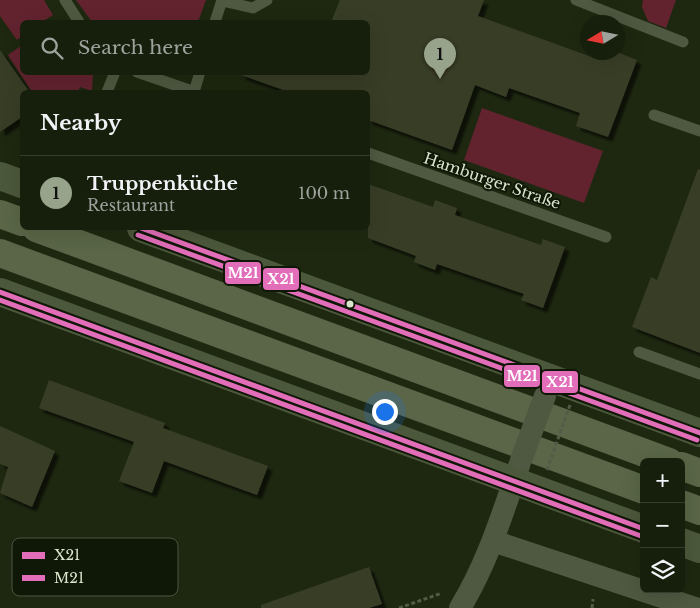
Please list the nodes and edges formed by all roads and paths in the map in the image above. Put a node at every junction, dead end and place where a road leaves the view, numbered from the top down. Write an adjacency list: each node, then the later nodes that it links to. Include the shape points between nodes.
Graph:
1 (65, 0): 5 (lane)
2 (267, 0): 4 (lane, via 253,8)
3 (576, 0): 7 (lane)
4 (222, 1): 6 (lane)
5 (78, 20)
6 (216, 20)
7 (683, 42)
8 (114, 75): 11 (lane)
9 (146, 75): 12 (lane)
10 (199, 75): 13 (lane)
11 (109, 90)
12 (188, 90)
13 (195, 90)
14 (654, 115): 15 (lane)
15 (700, 131)
16 (370, 154): 23 (lane, Hamburger Straße)
17 (0, 176): 18 (main road)
18 (20, 183)
19 (0, 214): 20 (highway)
20 (20, 221)
21 (41, 230): 31 (highway)
22 (146, 230): 28 (main road)
23 (606, 238)
24 (0, 253): 36 (highway)
25 (0, 292): 33 (main road)
26 (639, 352): 27 (lane)
27 (700, 374)
28 (548, 387): 30 (main road); 33 (street, bridge)
29 (570, 405): 34 (path, bridge)
30 (700, 433)
31 (658, 458)
32 (685, 467): 35 (highway)
33 (517, 470): 39 (main road); 40 (street)
34 (547, 470)
35 (700, 473)
36 (640, 489)
37 (685, 505): 38 (highway)
38 (700, 511)
39 (640, 527)
40 (493, 541): 45 (street, via 475,584); 46 (street)
41 (685, 543): 42 (main road)
42 (700, 549)
43 (445, 592): 44 (path)
44 (399, 608)
45 (460, 608)
46 (695, 608)

